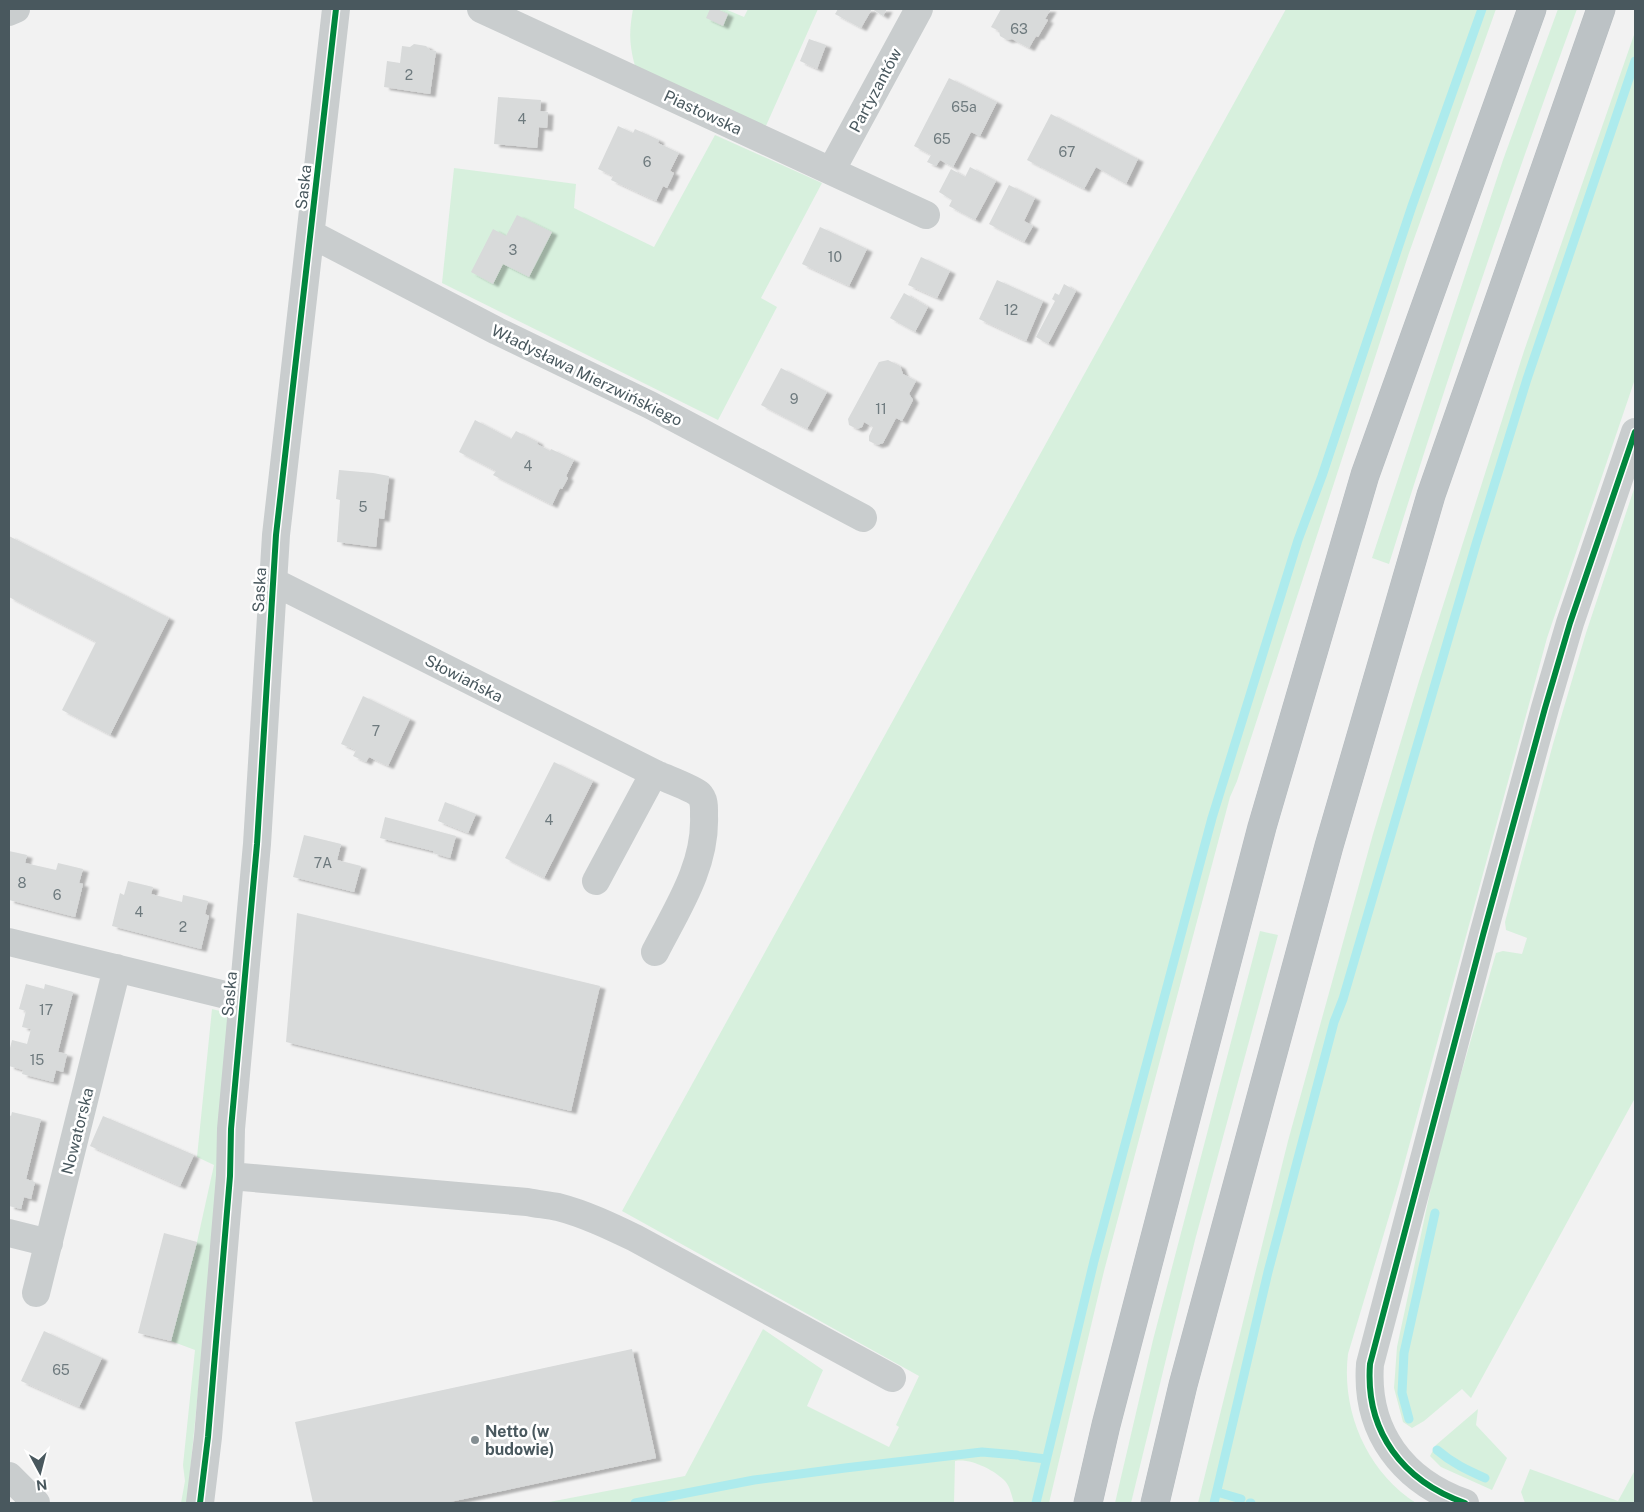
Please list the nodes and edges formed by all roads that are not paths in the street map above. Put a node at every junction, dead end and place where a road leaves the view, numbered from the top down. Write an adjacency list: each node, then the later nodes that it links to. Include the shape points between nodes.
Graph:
1 (16, 9): 7 (street)
2 (336, 9): 10 (street, Saska)
3 (481, 9): 8 (street, Piastowska)
4 (919, 9): 8 (street, Partyzantów)
5 (1532, 9): 28 (highway, via 1366,475 1262,827)
6 (1601, 9): 29 (highway, via 1431,495 1329,846 1183,1385)
7 (9, 12)
8 (832, 172): 9 (street, Piastowska)
9 (926, 215)
10 (311, 234): 12 (street, Władysława Mierzwińskiego); 13 (street, Saska, via 276,535)
11 (1635, 432): 30 (street, via 1570,623 1545,708 1370,1364 1373,1410 1392,1449 1423,1482)
12 (863, 518)
13 (274, 582): 14 (street, Słowiańska); 19 (street, Saska, via 257,844)
14 (654, 773): 15 (street); 17 (street, Słowiańska, via 698,793 704,801 705,822 699,862)
15 (596, 881)
16 (9, 942): 18 (street)
17 (655, 952)
18 (117, 968): 19 (street); 22 (street, Nowatorska)
19 (242, 999): 20 (street, Saska)
20 (230, 1176): 24 (street, via 526,1202 576,1212 635,1238); 27 (street, Saska)
21 (9, 1233): 22 (street)
22 (49, 1243): 23 (street, Nowatorska)
23 (36, 1293)
24 (892, 1378)
25 (9, 1476): 26 (street)
26 (36, 1503)
27 (200, 1503)
28 (1088, 1503)
29 (1155, 1503)
30 (1466, 1503)

